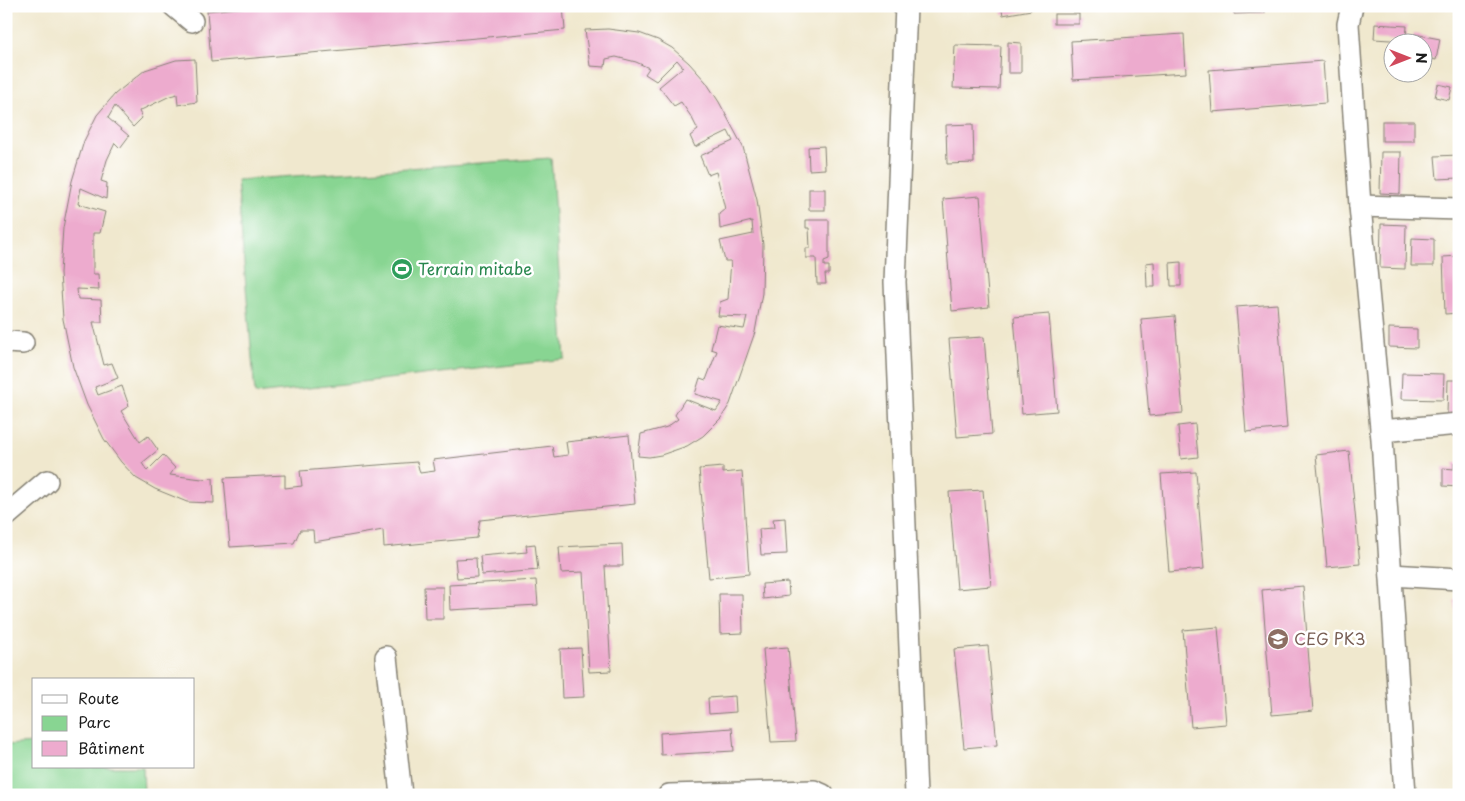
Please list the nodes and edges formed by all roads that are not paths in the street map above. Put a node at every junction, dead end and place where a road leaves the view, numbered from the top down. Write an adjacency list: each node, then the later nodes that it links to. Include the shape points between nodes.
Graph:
1 (174, 6): 4 (street)
2 (906, 6): 17 (street, via 895,282)
3 (1352, 6): 5 (street, via 1348,24)
4 (192, 21)
5 (1360, 206): 6 (street); 8 (street)
6 (1459, 210)
7 (1459, 424): 8 (street)
8 (1381, 431): 11 (street)
9 (47, 482): 10 (street)
10 (6, 516)
11 (1391, 575): 12 (street); 18 (street)
12 (1459, 578)
13 (386, 657): 14 (street)
14 (401, 795)
15 (670, 795): 16 (street, via 814,791)
16 (823, 795)
17 (916, 795)
18 (1405, 795)

